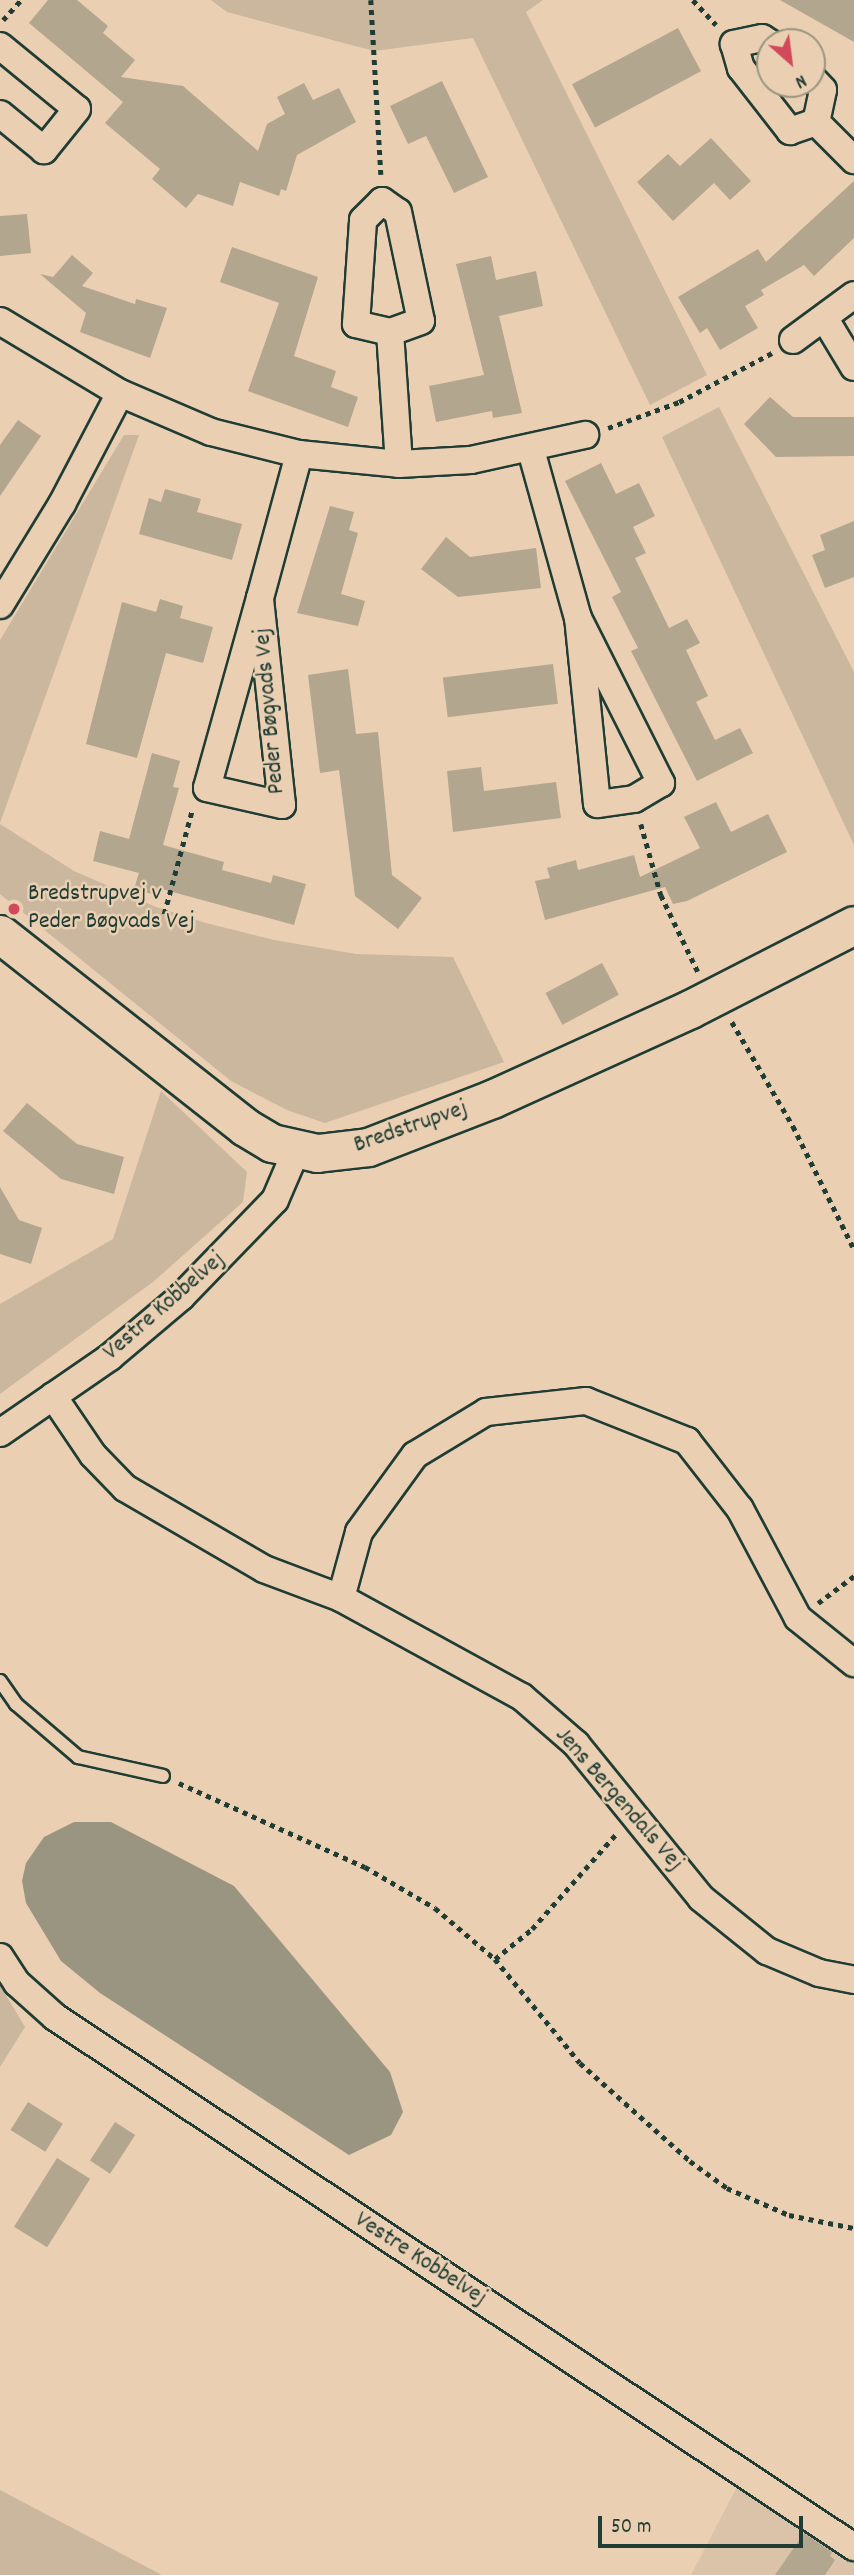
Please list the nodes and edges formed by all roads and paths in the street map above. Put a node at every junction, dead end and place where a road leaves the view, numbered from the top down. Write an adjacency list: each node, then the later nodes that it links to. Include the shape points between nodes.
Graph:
1 (21, 0): 4 (path)
2 (371, 0): 12 (path)
3 (693, 0): 6 (path)
4 (0, 24)
5 (756, 39): 6 (street)
6 (734, 44): 10 (street, via 741,68 790,131)
7 (0, 46): 9 (street, via 77,109 44,150)
8 (822, 98): 10 (street)
9 (0, 114)
10 (816, 121): 11 (street)
11 (854, 160)
12 (382, 201): 16 (street, via 398,212 422,321); 16 (street, via 363,219 356,324)
13 (854, 295): 14 (street)
14 (825, 319): 17 (street); 18 (street)
15 (0, 321): 19 (street)
16 (390, 332): 23 (street)
17 (793, 340): 20 (path, via 679,402)
18 (854, 366)
19 (120, 393): 22 (street, via 211,432); 25 (street, via 62,504)
20 (585, 435): 21 (street)
21 (531, 450): 23 (street); 26 (street)
22 (299, 454): 23 (street); 24 (street, Peder Bøgvads Vej)
23 (400, 464)
24 (260, 598): 27 (street, Peder Bøgvads Vej); 27 (street, Peder Bøgvads Vej, via 282,805)
25 (0, 606)
26 (578, 618): 28 (street, via 661,783); 28 (street, via 597,804)
27 (206, 788): 29 (path, via 195,796)
28 (634, 799): 32 (path, via 661,895)
29 (164, 914)
30 (854, 925): 34 (street, Bredstrupvej, via 690,1009 492,1098 368,1147 337,1153)
31 (0, 934): 34 (street, Bredstrupvej, via 217,1108 272,1143)
32 (703, 983)
33 (731, 1020): 35 (path, via 793,1126)
34 (296, 1151): 36 (street, Vestre Kobbelvej, via 275,1200 244,1237 110,1357)
35 (854, 1249)
36 (54, 1396): 37 (street, Vestre Kobbelvej); 39 (street, Jens Bergendals Vej, via 93,1455 125,1488 264,1569)
37 (0, 1433)
38 (854, 1576): 40 (path)
39 (341, 1598): 40 (street, via 359,1532 415,1455 486,1412 586,1401 687,1441 740,1509); 44 (street, Jens Bergendals Vej, via 523,1697 576,1744)
40 (798, 1618): 41 (street)
41 (854, 1663)
42 (0, 1681): 43 (lane, via 16,1704 79,1757)
43 (163, 1776): 46 (path, via 365,1867 435,1908)
44 (636, 1813): 46 (path, via 532,1929); 47 (street, Jens Bergendals Vej, via 701,1898 767,1951 819,1973)
45 (0, 1957): 49 (street, Vestre Kobbelvej, via 17,1983 55,2017)
46 (495, 1959): 48 (path, via 580,2063 690,2161 727,2188 789,2215)
47 (854, 1980)
48 (854, 2228)
49 (854, 2547)

